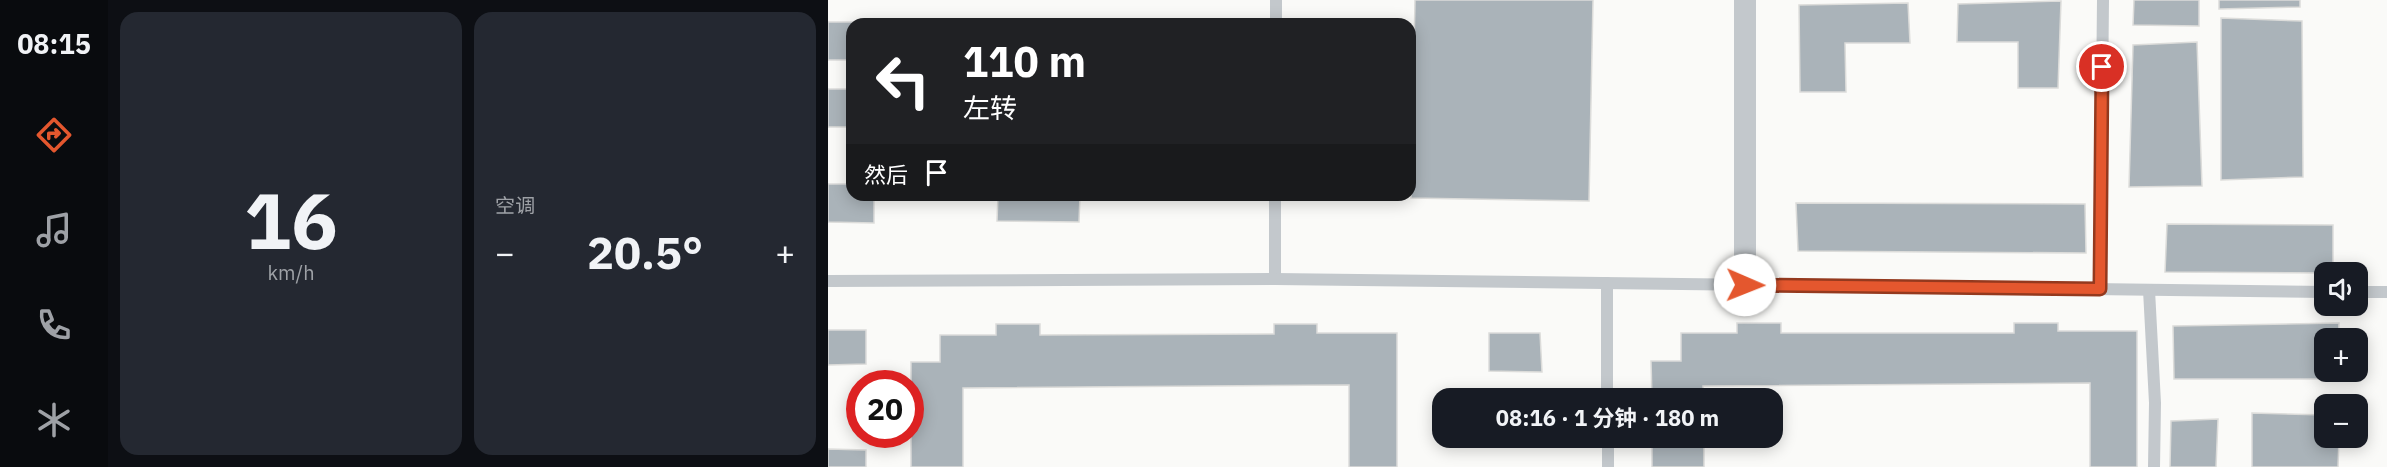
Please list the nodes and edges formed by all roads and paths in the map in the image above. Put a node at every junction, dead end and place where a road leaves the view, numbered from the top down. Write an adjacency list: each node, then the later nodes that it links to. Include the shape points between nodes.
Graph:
1 (1276, 0): 4 (lane)
2 (1745, 0): 9 (street)
3 (2103, 0): 10 (lane)
4 (1276, 18)
5 (1275, 201): 6 (lane)
6 (1275, 279): 7 (lane); 8 (lane)
7 (828, 281)
8 (1606, 283): 9 (lane); 15 (lane)
9 (1745, 285): 10 (lane)
10 (2100, 289): 11 (lane)
11 (2149, 290): 12 (lane); 18 (lane)
12 (2314, 292)
13 (2368, 292): 14 (lane)
14 (2387, 292)
15 (1607, 388)
16 (1608, 448): 17 (lane)
17 (1608, 467)
18 (2154, 467)

